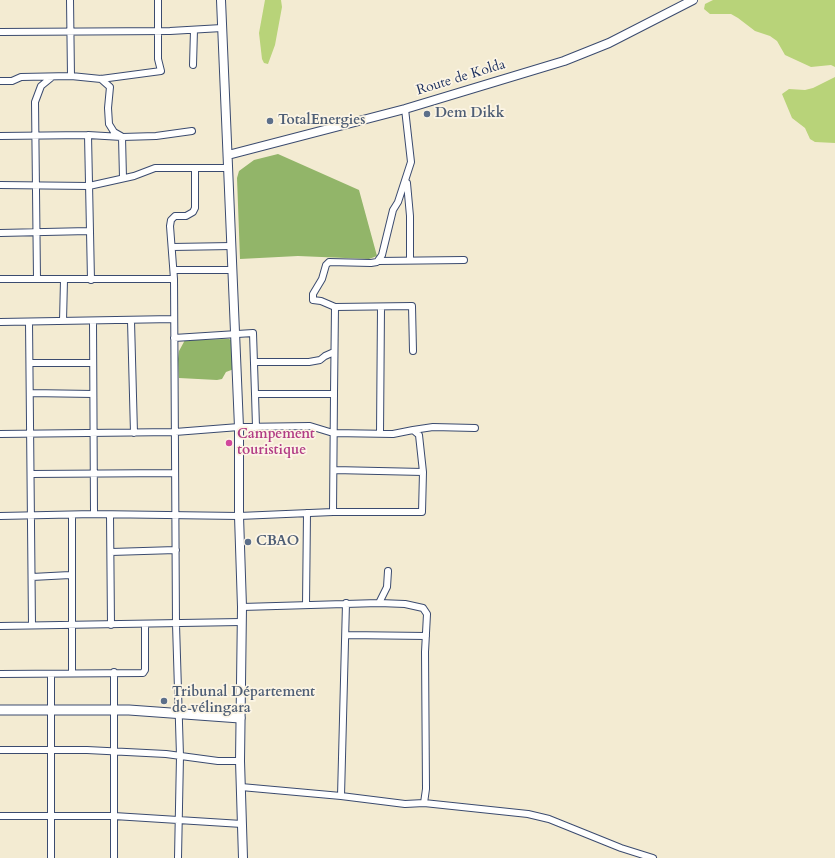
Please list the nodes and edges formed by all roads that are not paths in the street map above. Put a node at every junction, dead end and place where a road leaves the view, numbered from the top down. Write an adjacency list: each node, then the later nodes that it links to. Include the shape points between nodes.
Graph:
1 (70, 0): 8 (street)
2 (158, 0): 6 (street)
3 (221, 0): 5 (main road)
4 (693, 0): 15 (main road, Route de Kolda, via 609,43 564,61)
5 (222, 28): 7 (street); 21 (main road)
6 (158, 30): 7 (street); 8 (street); 13 (street, via 158,59 161,71)
7 (194, 30): 10 (street)
8 (70, 31): 9 (street); 11 (street)
9 (0, 32)
10 (193, 65)
11 (70, 76): 12 (street); 13 (street)
12 (52, 77): 14 (street); 19 (street, via 42,86 35,102)
13 (101, 79): 20 (street, via 111,91 109,124 114,132)
14 (0, 81)
15 (404, 109): 21 (main road, Route de Kolda); 24 (street, via 411,162)
16 (192, 132): 20 (street)
17 (88, 135): 19 (street); 20 (street); 28 (street)
18 (0, 136): 19 (street)
19 (35, 136): 26 (street)
20 (122, 137): 25 (street)
21 (228, 155): 23 (main road)
22 (195, 168): 23 (street); 25 (street, via 155,168); 33 (street, via 195,208 190,215 175,216 171,220)
23 (229, 168): 32 (main road)
24 (407, 177): 34 (street); 36 (street, via 393,210 382,255)
25 (123, 178): 28 (street)
26 (36, 184): 27 (street); 28 (street); 30 (street)
27 (0, 185)
28 (89, 186): 29 (street)
29 (89, 231): 30 (street); 43 (street)
30 (37, 232): 31 (street); 41 (street)
31 (0, 233)
32 (232, 246): 33 (street); 38 (main road)
33 (172, 248): 37 (street)
34 (410, 260): 35 (street); 36 (street)
35 (464, 260)
36 (378, 261): 44 (street, via 329,262 326,265 322,279 313,294 313,300)
37 (174, 270): 38 (street); 39 (street)
38 (233, 270): 52 (main road)
39 (174, 278): 43 (street); 46 (street)
40 (0, 279): 41 (street)
41 (37, 279): 42 (street)
42 (64, 280): 43 (street); 47 (street)
43 (91, 280)
44 (335, 307): 45 (street); 55 (street)
45 (381, 308): 54 (street, via 412,306); 73 (street)
46 (174, 319): 48 (street); 53 (street)
47 (63, 321): 50 (street); 51 (street)
48 (131, 321): 51 (street); 68 (street)
49 (0, 322): 50 (street)
50 (29, 322): 57 (street)
51 (93, 322): 58 (street)
52 (235, 335): 53 (street); 56 (street, via 253,333); 63 (main road)
53 (174, 338): 67 (street)
54 (413, 350)
55 (334, 352): 56 (street, via 320,360 309,362); 62 (street)
56 (255, 362): 61 (street)
57 (30, 363): 58 (street); 59 (street)
58 (92, 363): 60 (street)
59 (30, 393): 60 (street); 71 (street)
60 (93, 394): 72 (street)
61 (255, 394): 62 (street); 64 (street)
62 (334, 394): 69 (street)
63 (239, 427): 64 (street); 67 (street); 87 (main road)
64 (256, 427): 69 (street, via 310,426)
65 (474, 428): 66 (street, via 433,427)
66 (413, 430): 73 (street); 75 (street, via 419,435)
67 (175, 432): 68 (street); 77 (street)
68 (134, 433): 72 (street)
69 (333, 433): 73 (street); 74 (street)
70 (0, 434): 71 (street)
71 (31, 434): 72 (street); 78 (street)
72 (93, 434): 76 (street)
73 (380, 434)
74 (334, 470): 75 (street); 79 (street)
75 (422, 472): 79 (street, via 422,512)
76 (94, 473): 77 (street); 78 (street); 80 (street)
77 (176, 473): 85 (street)
78 (31, 474): 82 (street)
79 (333, 512): 81 (street)
80 (94, 514): 83 (street); 84 (street)
81 (307, 514): 87 (street); 95 (street)
82 (31, 515): 83 (street); 86 (street); 92 (street)
83 (72, 515): 91 (street)
84 (110, 515): 85 (street); 89 (street)
85 (177, 515): 87 (street); 88 (street)
86 (0, 516)
87 (239, 516): 96 (main road)
88 (176, 550): 89 (street); 98 (street)
89 (111, 552): 101 (street)
90 (388, 572): 94 (street, via 387,587)
91 (70, 575): 92 (street); 100 (street)
92 (32, 577): 99 (street)
93 (346, 603): 94 (street); 95 (street); 104 (street)
94 (379, 603): 105 (street, via 423,608 427,614)
95 (306, 605): 96 (street)
96 (242, 607): 97 (main road)
97 (241, 622): 98 (street); 114 (main road)
98 (176, 624): 102 (street); 113 (street)
99 (32, 625): 100 (street); 103 (street)
100 (72, 625): 101 (street); 107 (street)
101 (111, 625): 102 (street)
102 (145, 625): 106 (street, via 143,673)
103 (0, 626)
104 (346, 635): 105 (street); 121 (street)
105 (426, 636): 122 (street)
106 (114, 672): 107 (street); 112 (street)
107 (72, 673): 109 (street)
108 (0, 674): 109 (street)
109 (50, 674): 111 (street)
110 (0, 710): 111 (highway)
111 (50, 710): 112 (highway); 116 (street)
112 (114, 711): 113 (highway); 117 (street)
113 (178, 714): 114 (highway); 118 (street)
114 (240, 718): 119 (main road)
115 (0, 750): 116 (street)
116 (51, 751): 117 (street); 124 (street)
117 (113, 752): 118 (street); 125 (street)
118 (180, 756): 119 (street); 126 (street)
119 (240, 761): 120 (main road)
120 (241, 787): 121 (street); 127 (main road)
121 (341, 796): 122 (street, via 405,804)
122 (424, 803): 132 (street, via 528,814 549,819)
123 (0, 816): 124 (street)
124 (50, 816): 125 (street); 128 (street)
125 (114, 816): 126 (street); 129 (street)
126 (180, 820): 127 (street); 130 (street)
127 (242, 824): 131 (main road)
128 (51, 858)
129 (114, 858)
130 (178, 858)
131 (243, 858)
132 (653, 858)

